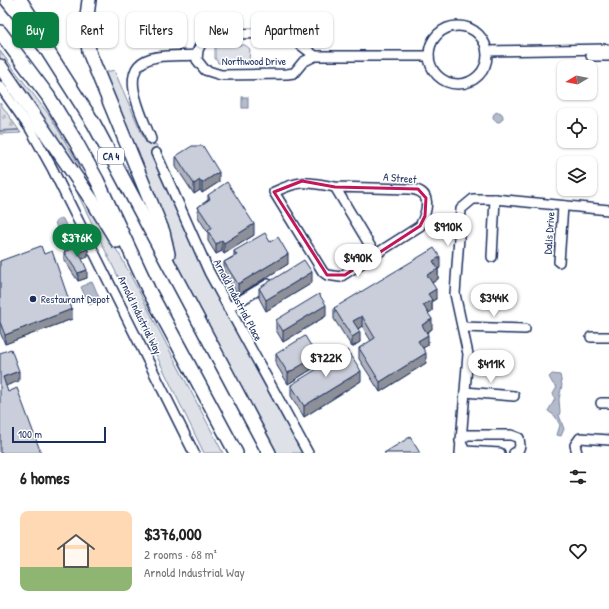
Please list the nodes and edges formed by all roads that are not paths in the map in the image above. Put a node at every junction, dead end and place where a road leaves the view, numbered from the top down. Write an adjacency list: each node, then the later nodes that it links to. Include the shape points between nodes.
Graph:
1 (7, 0): 4 (highway, CA 4)
2 (20, 0): 5 (highway)
3 (89, 0): 27 (highway, via 86,33 92,62 163,232)
4 (17, 12)
5 (28, 12)
6 (0, 32): 16 (highway, CA 4)
7 (0, 40): 16 (highway)
8 (46, 48): 27 (highway, CA 4, via 94,124)
9 (609, 49): 10 (street)
10 (487, 53): 13 (street, via 485,44 477,33 458,25 437,34 429,48); 13 (street, via 486,65 475,79 458,84 445,81 435,73); 14 (street)
11 (197, 55): 12 (street, Northwood Drive, via 197,60 205,70 221,75 294,73 303,62); 12 (street, via 204,38 224,34 285,33); 18 (street, via 157,57 136,68 132,84)
12 (315, 56): 13 (street)
13 (429, 56)
14 (609, 56)
15 (0, 66): 29 (highway, via 108,225)
16 (38, 82): 29 (highway, CA 4, via 97,180)
17 (0, 86): 39 (street, Arnold Industrial Way, via 31,130 52,168)
18 (152, 139)
19 (156, 153): 30 (street, Arnold Industrial Place, via 196,246)
20 (335, 188): 24 (street); 24 (street, A Street, via 409,188 418,189 423,193 427,204 420,226); 24 (street, A Street, via 302,181 274,192 310,259 327,275 345,275)
21 (495, 199): 22 (street, Dalis Drive); 25 (street); 31 (street, Dalis Drive, via 473,199 461,209 455,294)
22 (563, 206): 23 (street, Dalis Drive); 26 (street, Dalis Drive)
23 (609, 210)
24 (375, 254)
25 (492, 257)
26 (559, 262)
27 (171, 269): 41 (highway, CA 4)
28 (274, 281): 30 (street)
29 (148, 289): 40 (highway, CA 4)
30 (228, 308): 42 (street, Arnold Industrial Place)
31 (463, 327): 32 (street); 35 (street, Dalis Drive, via 468,354)
32 (524, 329)
33 (591, 337): 34 (street)
34 (609, 337)
35 (465, 392): 36 (street); 38 (street, Dalis Drive)
36 (514, 396)
37 (609, 440): 46 (street, via 580,438 575,445)
38 (460, 441): 43 (street, Dalis Drive); 44 (street, via 465,451); 45 (street, via 467,435 511,436 519,438 520,446)
39 (194, 453)
40 (236, 453)
41 (269, 453)
42 (308, 453)
43 (460, 453)
44 (500, 453)
45 (514, 453)
46 (576, 453)

